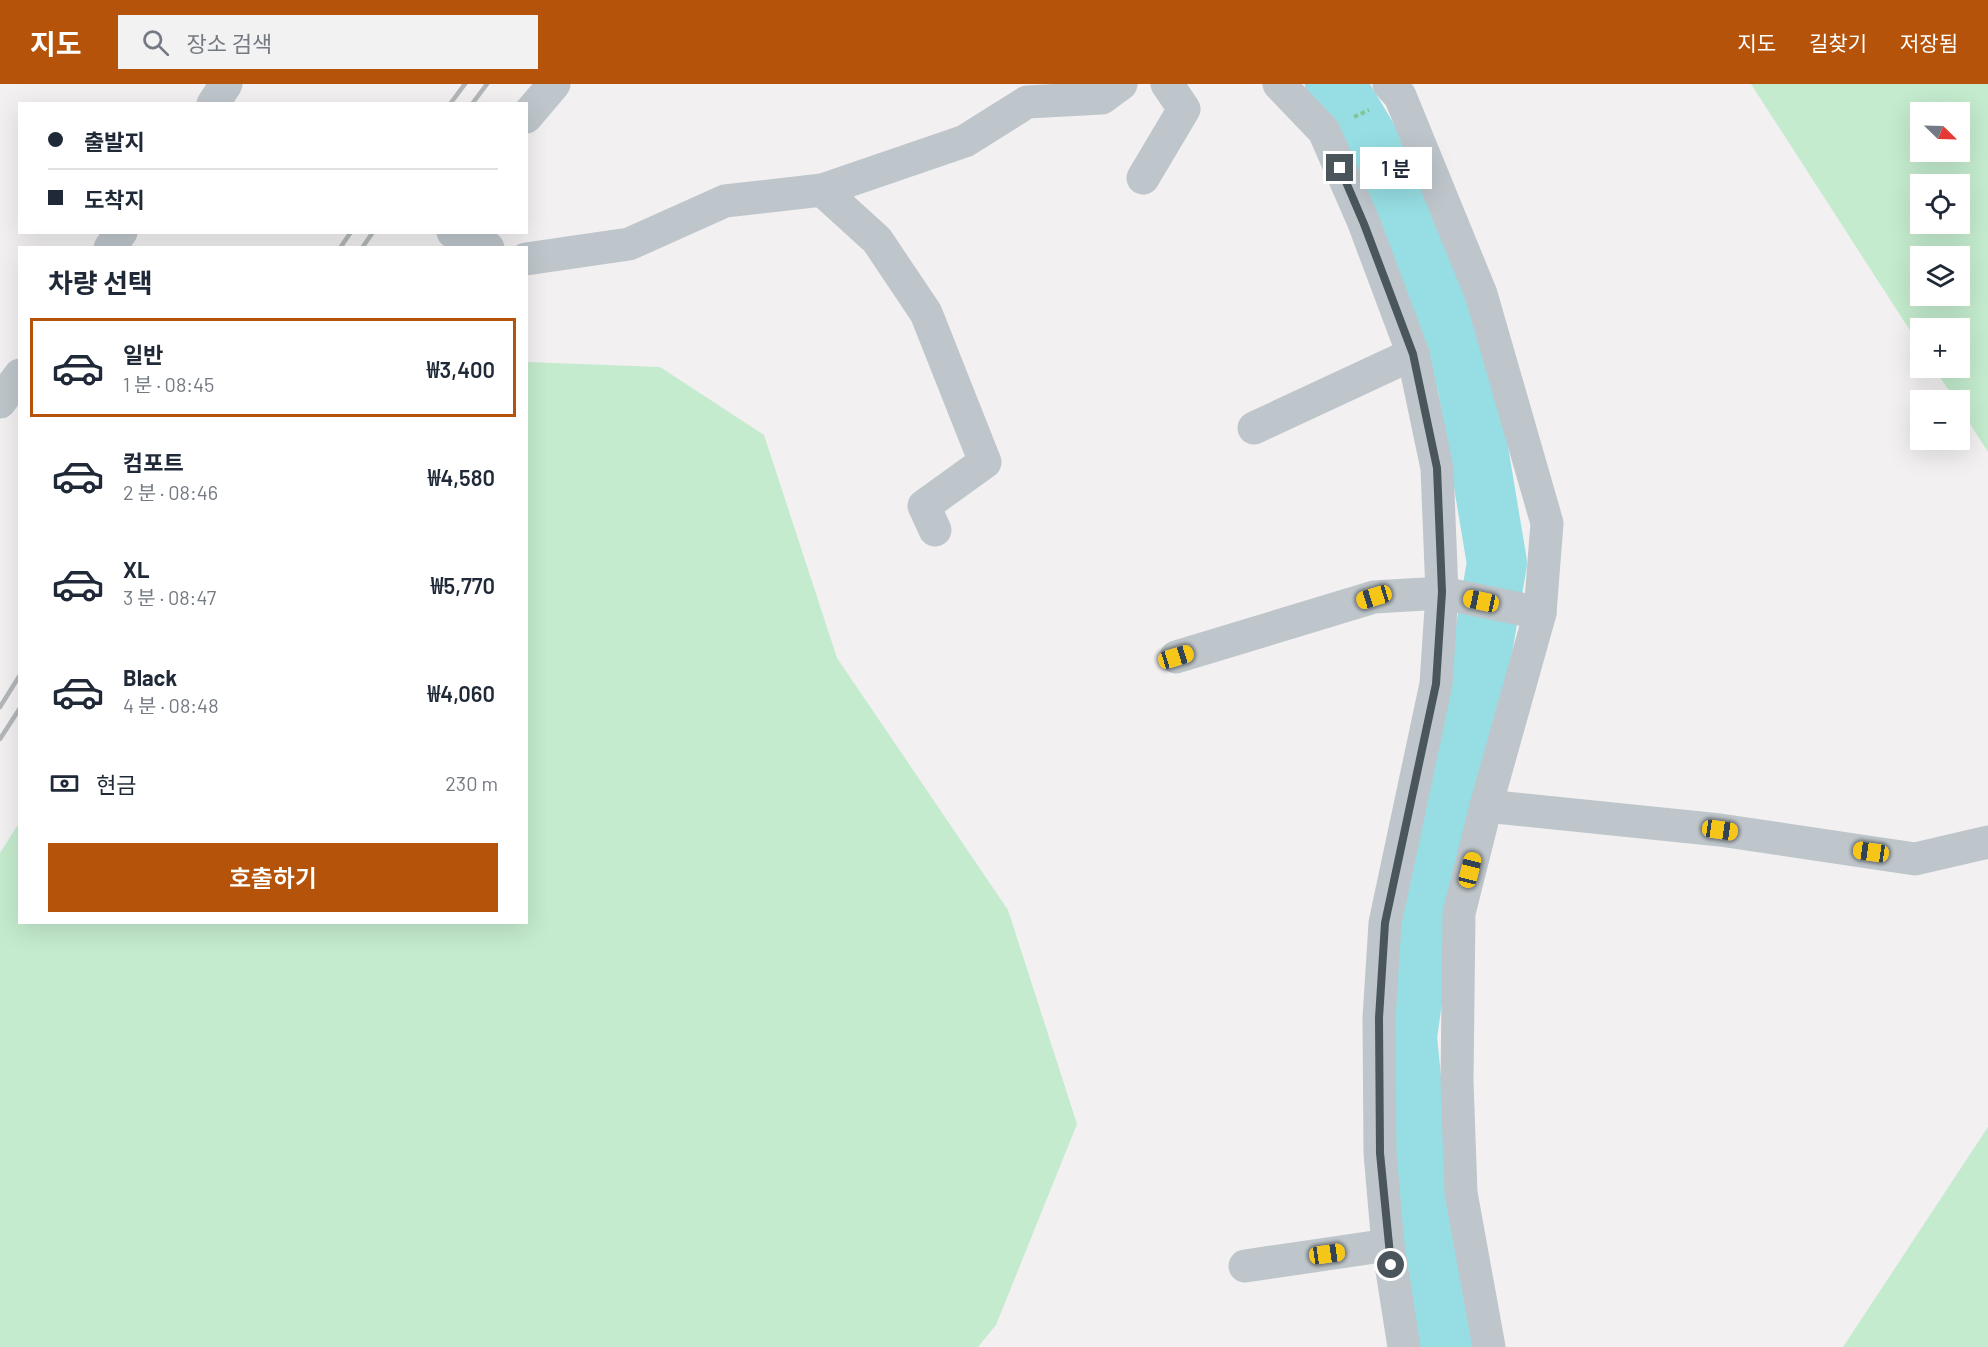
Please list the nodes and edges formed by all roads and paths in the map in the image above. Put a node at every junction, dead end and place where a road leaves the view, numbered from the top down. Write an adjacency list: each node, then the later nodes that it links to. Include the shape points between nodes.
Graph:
1 (226, 84): 7 (street)
2 (554, 84): 8 (street)
3 (1121, 84): 11 (street, via 1102,98 1028,102 965,141)
4 (1167, 84): 10 (street, via 1184,109)
5 (1279, 84): 9 (street)
6 (1394, 90): 9 (path); 21 (street, via 1481,294 1547,523)
7 (214, 102)
8 (528, 115)
9 (1324, 131): 15 (street)
10 (1143, 178)
11 (822, 190): 14 (street, via 725,201 629,244); 19 (street, via 877,240 926,313 985,462 924,506)
12 (457, 234): 13 (street)
13 (484, 246)
14 (528, 259)
15 (1413, 354): 18 (street); 20 (street, via 1437,468)
16 (18, 378): 17 (street)
17 (0, 402)
18 (1254, 428)
19 (935, 530)
20 (1442, 592): 21 (street); 22 (street, via 1374,597); 25 (street, via 1436,684 1385,923 1379,1018 1380,1153)
21 (1540, 613): 23 (street)
22 (1176, 657)
23 (1486, 806): 24 (street, via 1720,830 1914,859); 28 (street, via 1459,913 1457,1081 1461,1193)
24 (1988, 842)
25 (1388, 1245): 26 (street); 27 (street)
26 (1245, 1266)
27 (1404, 1347)
28 (1490, 1347)

